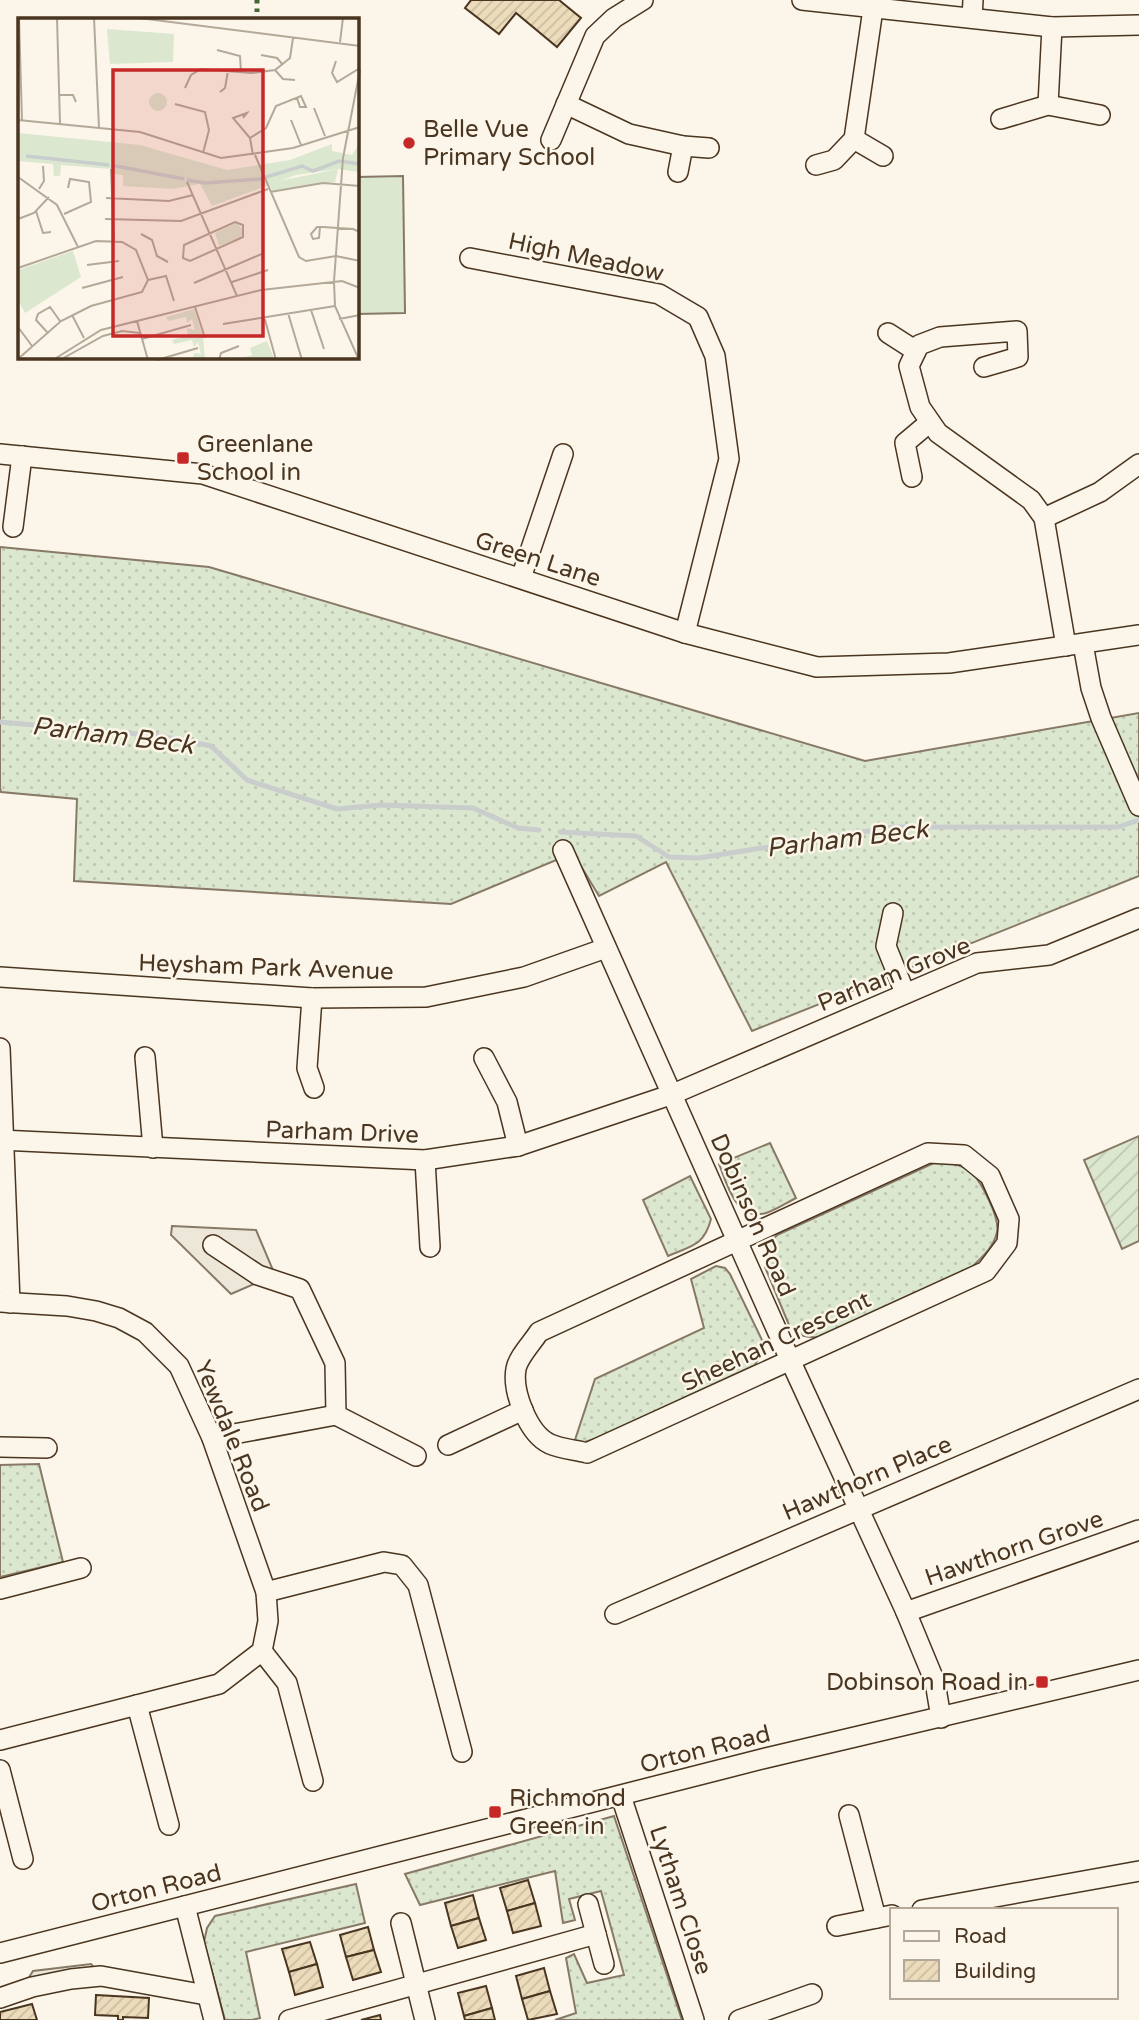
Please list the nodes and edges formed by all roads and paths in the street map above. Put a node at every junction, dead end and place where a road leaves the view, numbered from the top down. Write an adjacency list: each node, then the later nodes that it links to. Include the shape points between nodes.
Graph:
1 (643, 0): 7 (street, via 594,36)
2 (802, 0): 3 (street)
3 (873, 9): 4 (street); 11 (street)
4 (972, 9): 6 (street)
5 (1139, 25): 6 (street)
6 (1052, 27): 8 (street)
7 (566, 104): 12 (street); 13 (street, via 629,134)
8 (1048, 105): 9 (street); 10 (street)
9 (1100, 115)
10 (1002, 119)
11 (854, 139): 15 (street); 16 (street, via 834,160)
12 (551, 140)
13 (683, 146): 14 (street); 17 (street)
14 (709, 148)
15 (883, 156)
16 (816, 165)
17 (678, 172)
18 (470, 258): 31 (street, High Meadow, via 659,294 698,317 715,356 729,459)
19 (888, 332): 20 (street)
20 (916, 351): 21 (street, via 919,345 940,337 1017,331 1018,357); 22 (street, via 909,366 920,407)
21 (984, 367)
22 (930, 422): 27 (street, via 905,443); 28 (street, via 1031,500)
23 (0, 454): 25 (street, Green Lane)
24 (563, 454): 30 (street)
25 (22, 456): 29 (street); 30 (street, Green Lane, via 203,474)
26 (1139, 464): 28 (street, via 1100,492)
27 (912, 477)
28 (1044, 518): 33 (street)
29 (13, 527)
30 (521, 578): 31 (street, Green Lane)
31 (685, 633): 33 (street, Green Lane, via 817,667 949,663)
32 (1139, 635): 33 (street, Green Lane)
33 (1074, 645): 34 (street)
34 (1139, 806)
35 (563, 850): 38 (street, Dobinson Road)
36 (893, 913): 40 (street, via 886,947)
37 (1139, 918): 40 (street, Parham Grove, via 1049,955 977,963)
38 (606, 948): 41 (street, Heysham Park Avenue, via 524,977 426,997); 46 (street, Dobinson Road)
39 (0, 977): 41 (street, Heysham Park Avenue)
40 (905, 993): 46 (street, Parham Grove)
41 (312, 998): 45 (street, via 307,1068)
42 (0, 1048): 47 (street)
43 (145, 1058): 49 (street)
44 (484, 1058): 48 (street, via 507,1102)
45 (314, 1088)
46 (673, 1094): 48 (street, Parham Drive); 51 (street, Dobinson Road)
47 (1, 1140): 49 (street, Parham Drive); 54 (street)
48 (518, 1146): 50 (street, Parham Drive)
49 (153, 1148): 50 (street, Parham Drive)
50 (425, 1160): 53 (street)
51 (737, 1241): 55 (street, Dobinson Road); 55 (street, Sheehan Crescent, via 928,1153 964,1155 990,1176 1009,1219 1007,1243 986,1271); 57 (street, Sheehan Crescent, via 539,1332 516,1366 515,1390)
52 (213, 1245): 58 (street, via 258,1275 300,1289 335,1363)
53 (430, 1247)
54 (5, 1303): 59 (street, Yewdale Road, via 96,1311 145,1332 180,1366)
55 (791, 1362): 57 (street, Sheehan Crescent, via 587,1453 548,1443); 64 (street, Dobinson Road)
56 (1139, 1389): 64 (street, Hawthorn Place)
57 (523, 1410): 60 (street)
58 (335, 1415): 59 (street); 63 (street)
59 (212, 1438): 68 (street, Yewdale Road)
60 (448, 1445)
61 (0, 1447): 62 (street)
62 (47, 1448)
63 (416, 1455)
64 (858, 1509): 69 (street, Dobinson Road); 70 (street, Hawthorn Place)
65 (1139, 1531): 69 (street, Hawthorn Grove)
66 (81, 1568): 67 (street)
67 (0, 1590)
68 (266, 1592): 71 (street, Yewdale Road, via 268,1621); 76 (street, via 384,1562 402,1564 418,1585)
69 (906, 1612): 74 (street, Dobinson Road, via 935,1682)
70 (615, 1614)
71 (262, 1651): 73 (street, via 219,1684); 78 (street, via 288,1683)
72 (1139, 1670): 74 (street, Orton Road)
73 (137, 1705): 75 (street); 81 (street)
74 (941, 1718): 79 (street, Orton Road)
75 (0, 1740)
76 (462, 1752)
77 (0, 1770): 82 (street)
78 (313, 1781)
79 (621, 1796): 85 (street, Orton Road); 100 (street, Lytham Close)
80 (849, 1815): 87 (street)
81 (169, 1825)
82 (23, 1859)
83 (1139, 1871): 86 (street)
84 (588, 1904): 90 (street)
85 (185, 1906): 91 (street, Orton Road); 95 (street)
86 (933, 1908)
87 (884, 1916): 89 (street)
88 (401, 1923): 93 (street)
89 (838, 1926)
90 (596, 1934): 92 (street); 93 (street)
91 (0, 1953)
92 (604, 1964)
93 (416, 1984): 98 (street); 99 (street)
94 (812, 1994): 101 (street)
95 (206, 1995): 96 (street, via 101,1976 32,1987); 97 (street)
96 (0, 1998)
97 (214, 2020)
98 (289, 2020)
99 (425, 2020)
100 (694, 2020)
101 (739, 2020)

